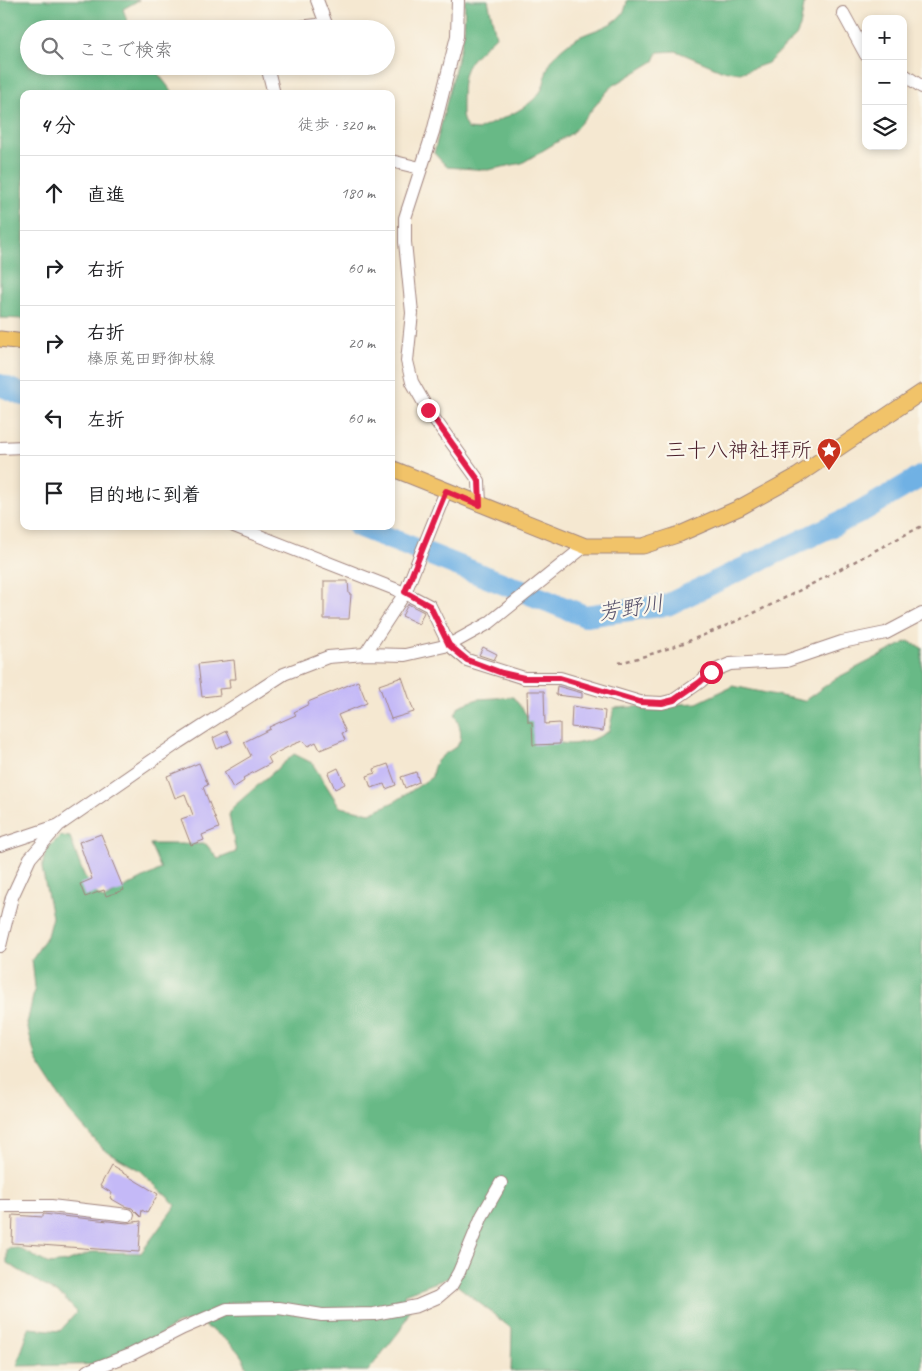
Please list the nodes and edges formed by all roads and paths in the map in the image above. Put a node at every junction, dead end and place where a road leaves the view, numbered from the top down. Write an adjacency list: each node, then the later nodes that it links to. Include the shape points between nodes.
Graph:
1 (317, 0): 4 (street)
2 (458, 0): 11 (street, via 457,36 433,132)
3 (843, 13): 5 (street)
4 (324, 20)
5 (862, 47)
6 (269, 75): 9 (street)
7 (907, 77): 8 (street)
8 (922, 87)
9 (273, 90)
10 (395, 162): 11 (street)
11 (420, 168): 19 (street, via 405,218 404,242 412,313 407,361 412,382 428,410 479,481)
12 (0, 339): 13 (main road)
13 (20, 342)
14 (922, 392): 22 (main road, via 797,476 739,508 643,546)
15 (0, 448): 16 (street)
16 (20, 448)
17 (395, 470): 18 (main road)
18 (444, 495): 19 (main road); 23 (street)
19 (480, 505): 22 (main road)
20 (922, 526): 27 (path, via 726,625 651,655)
21 (244, 530): 23 (street)
22 (581, 549): 25 (street, via 489,624)
23 (405, 592): 25 (street, via 430,606); 26 (street)
24 (922, 614): 25 (street, via 886,633 842,642 786,661 730,664 711,672 674,700 662,703 640,702 560,678 524,678 502,673 467,660)
25 (449, 645): 26 (street, via 405,655)
26 (365, 654): 28 (street, via 328,657 284,674)
27 (619, 663)
28 (59, 825): 29 (street); 30 (street, via 30,858 12,896)
29 (0, 846)
30 (0, 946)
31 (501, 1183): 34 (street, via 482,1216 459,1272 451,1286 438,1297 417,1306 374,1314 322,1315 279,1308 227,1309 132,1354)
32 (0, 1206): 33 (street, via 51,1206)
33 (128, 1215)
34 (86, 1371)

